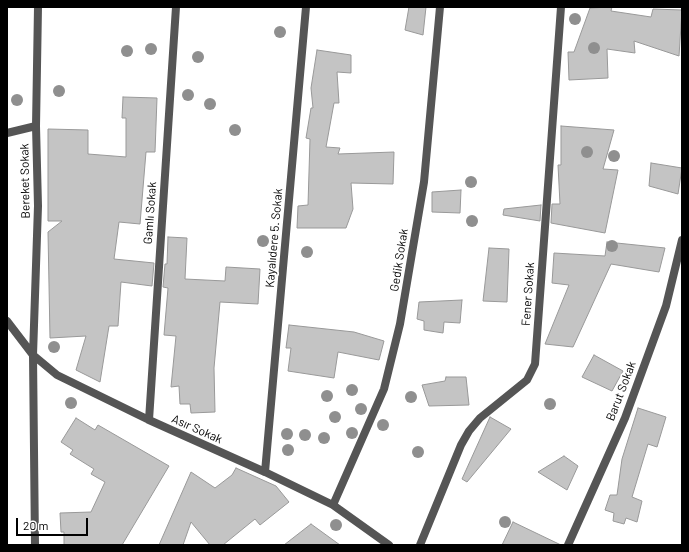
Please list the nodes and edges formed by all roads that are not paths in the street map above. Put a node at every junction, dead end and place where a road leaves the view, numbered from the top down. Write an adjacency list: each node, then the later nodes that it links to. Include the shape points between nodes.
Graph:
1 (38, 7): 6 (street, Bereket Sokak)
2 (176, 7): 12 (street, Gamlı Sokak)
3 (306, 7): 13 (street, Kayalıdere 5. Sokak)
4 (440, 7): 14 (street, Gedik Sokak, via 424,182 400,324 384,389)
5 (561, 7): 17 (street, Fener Sokak, via 535,364 527,380 480,418 469,431)
6 (36, 126): 7 (street); 11 (street, Bereket Sokak, via 38,206)
7 (7, 133)
8 (682, 240): 9 (street, Barut Sokak)
9 (679, 262): 18 (street, Barut Sokak, via 666,306 625,418)
10 (7, 321): 11 (street, Asır Sokak)
11 (33, 356): 12 (street, Asır Sokak, via 57,375); 15 (street, Bereket Sokak)
12 (149, 420): 13 (street, Asır Sokak)
13 (265, 472): 14 (street, Asır Sokak)
14 (333, 505): 16 (street, Asır Sokak)
15 (35, 545)
16 (389, 545)
17 (420, 545)
18 (568, 545)

